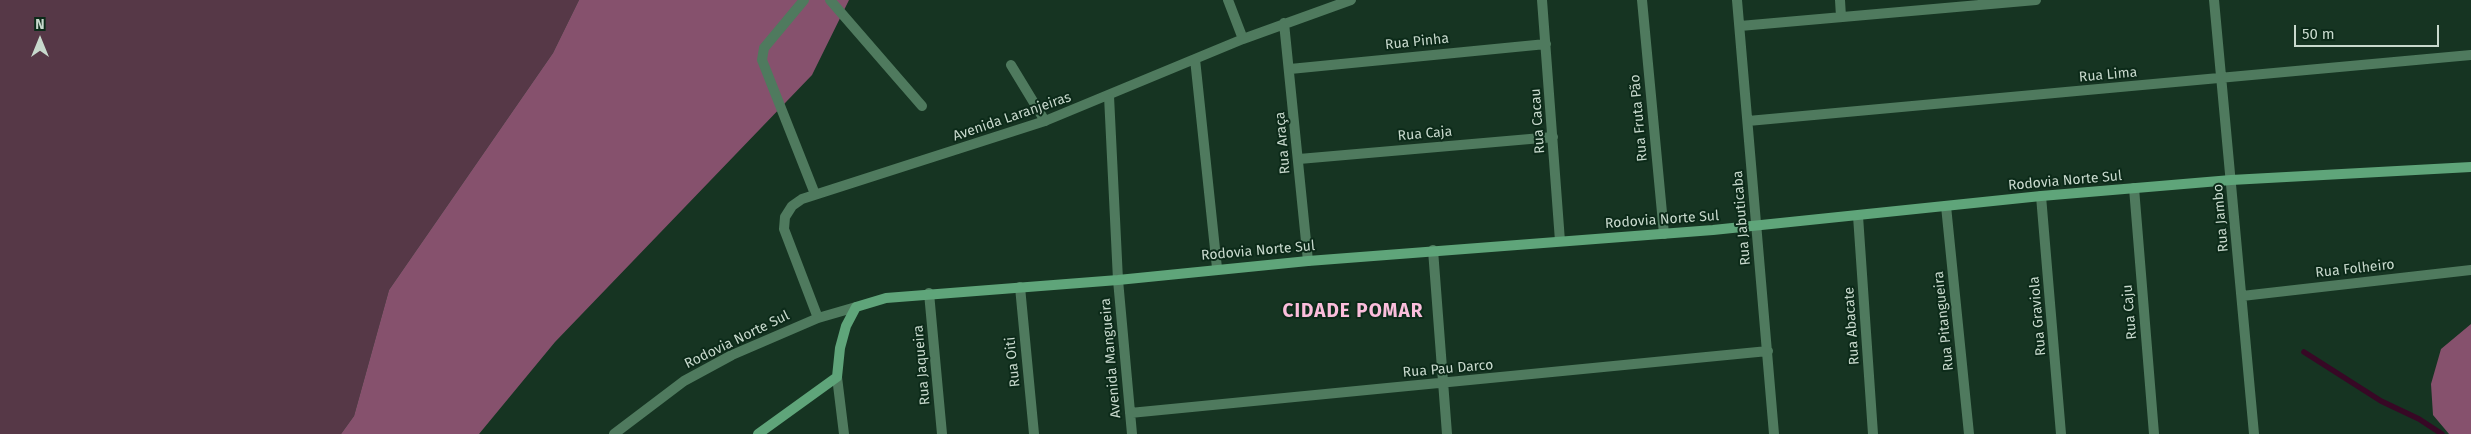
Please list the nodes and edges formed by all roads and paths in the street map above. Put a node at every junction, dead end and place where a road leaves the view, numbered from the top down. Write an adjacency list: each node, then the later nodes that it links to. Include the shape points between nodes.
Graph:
1 (804, 0): 32 (street, via 764,48 762,60)
2 (830, 0): 24 (street)
3 (1228, 0): 16 (street)
4 (1351, 0): 14 (street, Avenida Laranjeiras)
5 (1542, 0): 17 (street, Rua Cacau)
6 (1642, 0): 37 (street, Rua Fruta Pão)
7 (1737, 0): 15 (street, Rua Jabuticaba)
8 (1840, 0): 13 (street)
9 (2036, 0): 11 (street)
10 (2214, 0): 22 (street, Rua Jambo)
11 (2022, 1): 12 (street)
12 (1929, 5): 13 (street)
13 (1841, 17): 15 (street)
14 (1284, 23): 16 (street, Avenida Laranjeiras); 21 (street, Rua Araça)
15 (1740, 26): 26 (street, Rua Jabuticaba)
16 (1243, 39): 19 (street, Avenida Laranjeiras)
17 (1546, 44): 21 (street, Rua Pinha); 27 (street, Rua Cacau)
18 (2471, 55): 22 (street, Rua Lima)
19 (1195, 59): 23 (street, Avenida Laranjeiras); 41 (street)
20 (1011, 65): 25 (street)
21 (1290, 69): 28 (street, Rua Araça)
22 (2222, 78): 26 (street, Rua Lima); 30 (street, Rua Jambo)
23 (1109, 96): 25 (street, Avenida Laranjeiras); 43 (street, Avenida Mangueira)
24 (922, 106)
25 (1045, 121): 32 (street, Avenida Laranjeiras)
26 (1748, 121): 36 (street, Rua Jabuticaba)
27 (1553, 137): 28 (street, Rua Caja); 38 (street, Rua Cacau)
28 (1299, 159): 40 (street, Rua Araça)
29 (2471, 167): 30 (street, Rodovia Norte Sul)
30 (2231, 180): 31 (street, Rodovia Norte Sul); 46 (street, Rua Jambo)
31 (2134, 188): 33 (street, Rodovia Norte Sul); 64 (street, Rua Caju)
32 (815, 194): 48 (street, Avenida Laranjeiras, via 792,206 785,217 784,229)
33 (2041, 196): 34 (street, Rodovia Norte Sul); 63 (street, Rua Graviola)
34 (1946, 206): 35 (street, Rodovia Norte Sul); 62 (street, Rua Pitangueira)
35 (1858, 216): 36 (street, Rodovia Norte Sul); 61 (street, Rua Abacate)
36 (1757, 226): 37 (street, Rodovia Norte Sul); 49 (street, Rua Jabuticaba)
37 (1664, 234): 38 (street, Rodovia Norte Sul)
38 (1560, 241): 39 (street, Rodovia Norte Sul)
39 (1433, 250): 40 (street, Rodovia Norte Sul); 51 (street)
40 (1308, 261): 41 (street, Rodovia Norte Sul)
41 (1217, 268): 43 (street, Rodovia Norte Sul)
42 (2471, 270): 46 (street, Rua Folheiro)
43 (1118, 280): 44 (street, Rodovia Norte Sul); 52 (street, Avenida Mangueira)
44 (1020, 287): 45 (street, Rodovia Norte Sul); 57 (street, Rua Oiti)
45 (929, 294): 47 (street, Rodovia Norte Sul, via 879,299); 56 (street, Rua Jaqueira)
46 (2242, 296): 65 (street, Rua Jambo)
47 (856, 307): 48 (street, Rodovia Norte Sul); 50 (street, via 840,348)
48 (818, 318): 53 (street, Rodovia Norte Sul, via 732,355 684,381)
49 (1768, 351): 51 (street, Rua Pau Darco); 60 (street, Rua Jabuticaba)
50 (837, 377): 54 (street); 55 (street)
51 (1443, 383): 52 (street, Rua Pau Darco); 59 (street)
52 (1130, 413): 58 (street, Avenida Mangueira)
53 (614, 434)
54 (758, 434)
55 (844, 434)
56 (942, 434)
57 (1034, 434)
58 (1132, 434)
59 (1447, 434)
60 (1774, 434)
61 (1874, 434)
62 (1969, 434)
63 (2061, 434)
64 (2154, 434)
65 (2254, 434)

